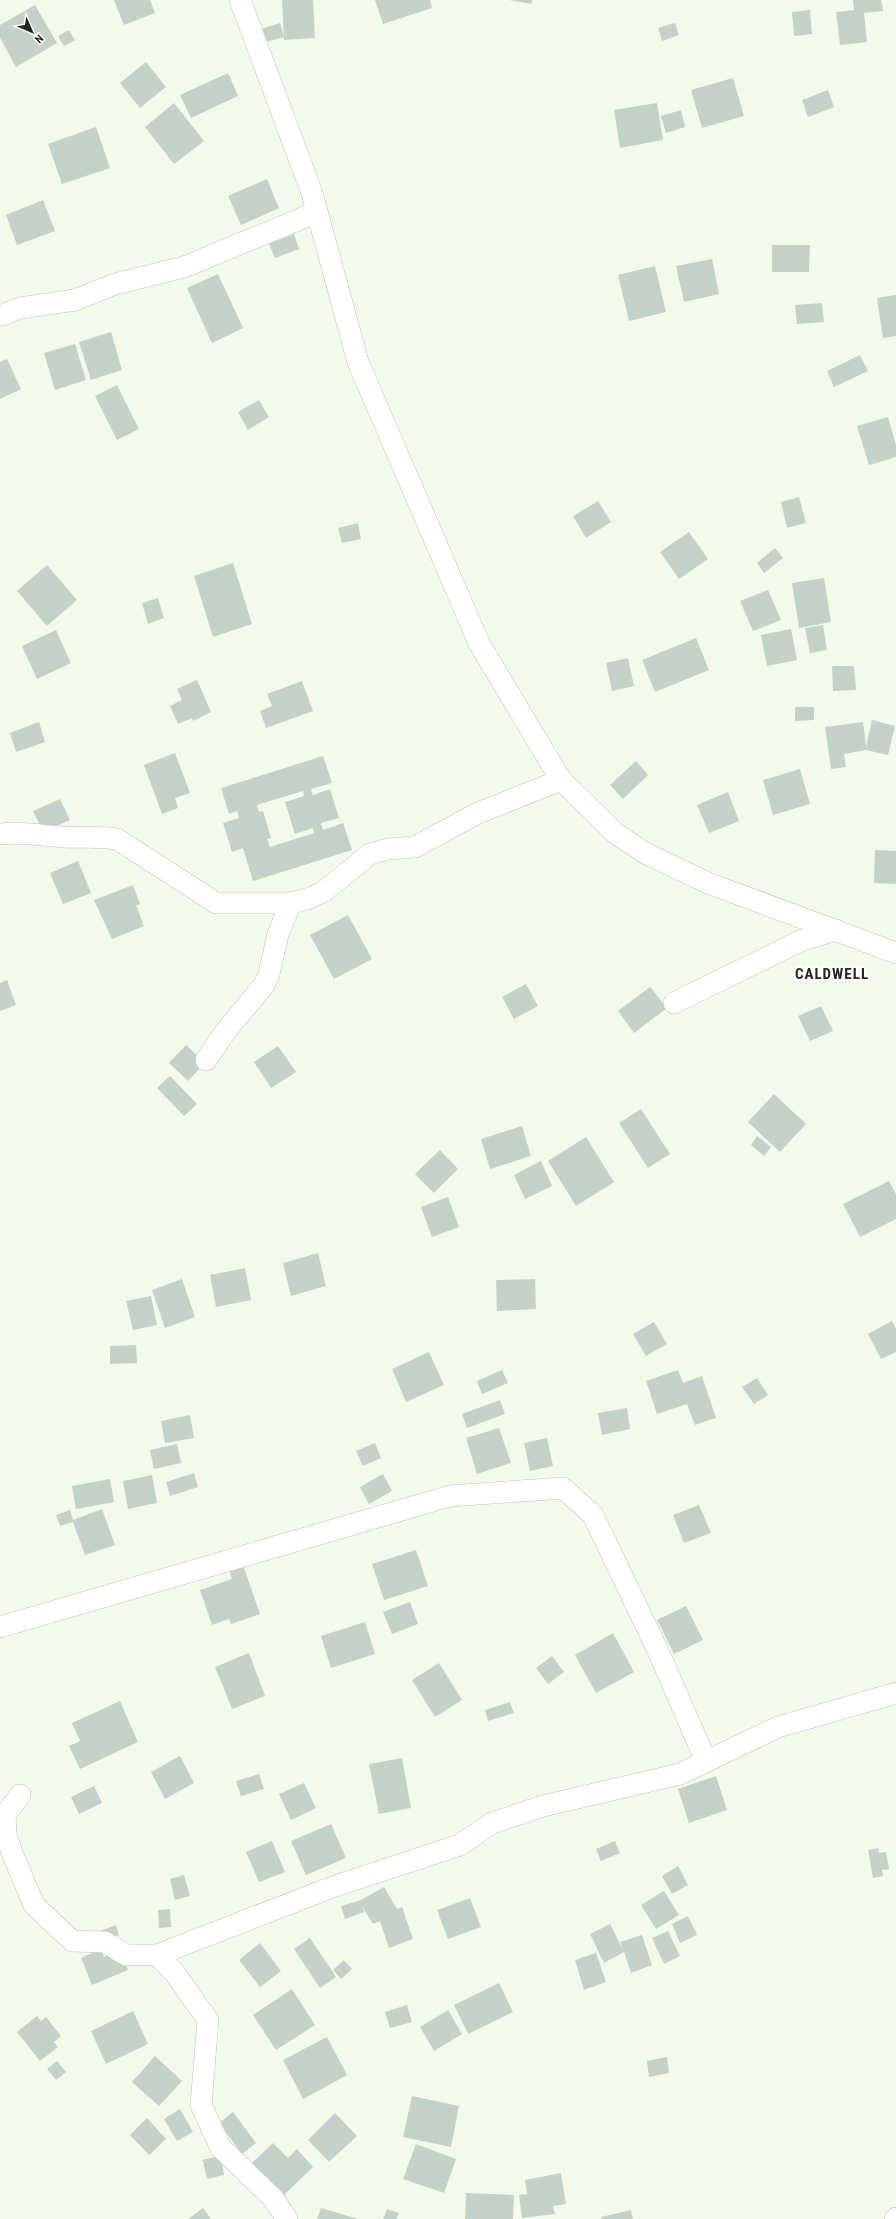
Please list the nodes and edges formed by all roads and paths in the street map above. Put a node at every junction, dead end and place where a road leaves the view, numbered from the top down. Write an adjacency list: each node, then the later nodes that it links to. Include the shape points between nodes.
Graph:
1 (240, 0): 2 (street)
2 (317, 212): 3 (street, via 184,267 115,284 74,300 20,308); 4 (street, via 358,362 430,532 479,643)
3 (0, 316)
4 (561, 780): 6 (street, via 478,813 415,847 388,849 370,854 323,892); 7 (street, via 615,833 647,854 708,883)
5 (0, 834): 6 (street, via 17,832 64,837 103,836 117,839 216,903)
6 (291, 903): 10 (street, via 278,934 264,985 224,1032)
7 (836, 930): 8 (street); 9 (street, via 800,941)
8 (896, 953)
9 (674, 1003)
10 (206, 1060)
11 (0, 1627): 13 (street, via 450,1496 563,1488 593,1515 659,1653)
12 (896, 1693): 13 (street, via 778,1727)
13 (706, 1761): 15 (street, via 680,1774 543,1806 492,1823 460,1845 335,1886)
14 (20, 1795): 15 (street, via 5,1815 6,1834 34,1905 72,1941 105,1942 126,1955)
15 (157, 1955): 16 (street, via 174,1972 208,2020 201,2105 220,2148 273,2198)
16 (287, 2219)

